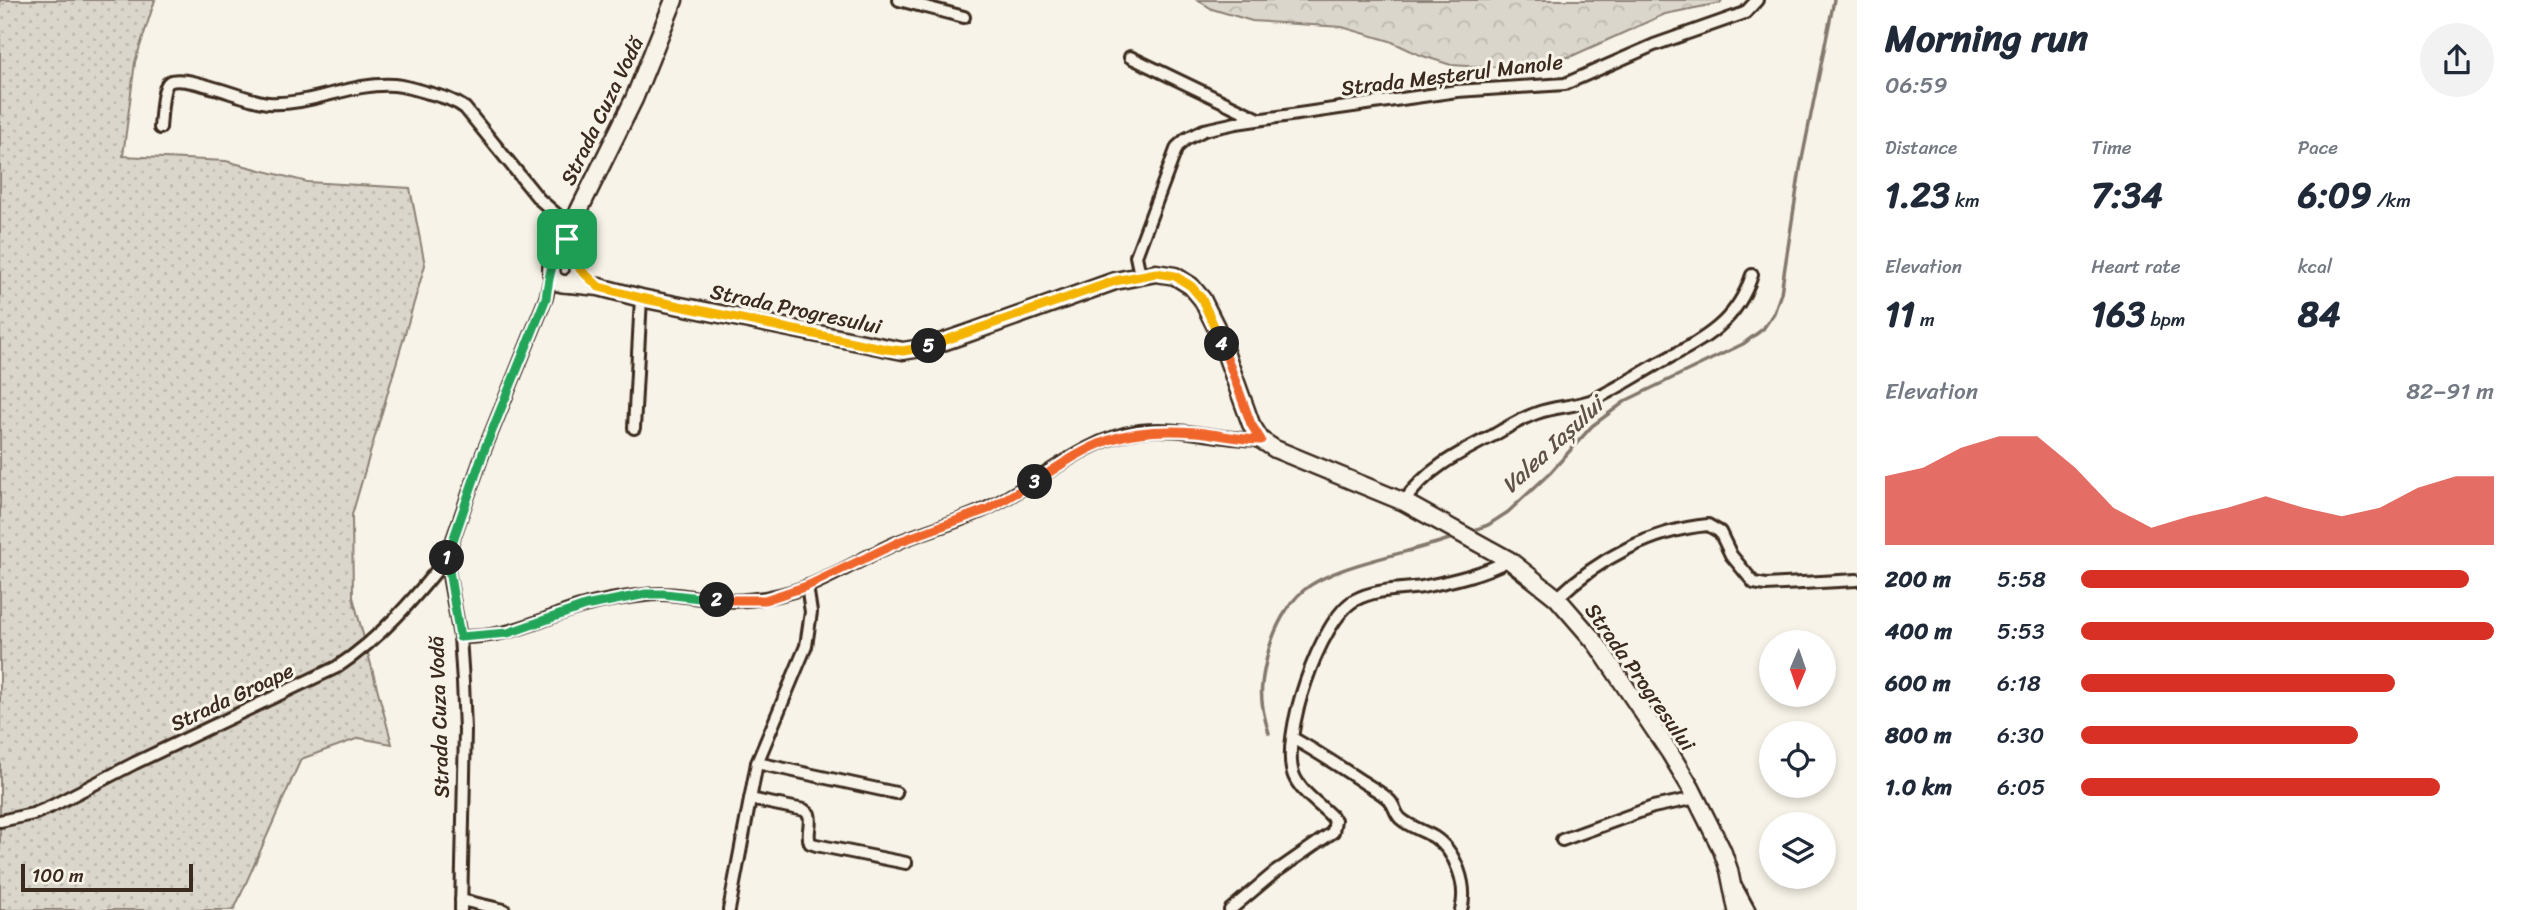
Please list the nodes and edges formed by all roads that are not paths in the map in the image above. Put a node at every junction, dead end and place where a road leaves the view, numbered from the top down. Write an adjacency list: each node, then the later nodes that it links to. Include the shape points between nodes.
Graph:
1 (674, 0): 8 (street, Strada Cuza Vodă, via 634,99)
2 (899, 0): 4 (street)
3 (1757, 0): 6 (street, Strada Meșterul Manole, via 1745,13 1654,44 1565,84 1457,91)
4 (964, 17)
5 (1130, 57): 6 (street)
6 (1259, 119): 11 (street, Strada Meșterul Manole, via 1204,130 1177,147 1136,256)
7 (160, 128): 8 (street, via 165,87 176,80 269,103 313,100 369,86 408,87 465,108)
8 (568, 232): 9 (street, Strada Cuza Vodă); 10 (street)
9 (555, 258): 10 (street); 13 (street, Strada Cuza Vodă, via 551,264)
10 (577, 263): 13 (street, via 576,281); 14 (street, Strada Progresului)
11 (1140, 275): 15 (street, Strada Progresului, via 903,351); 17 (street, Strada Progresului, via 1175,276 1202,299)
12 (1752, 275): 18 (street, via 1736,310 1720,327 1595,400 1538,413 1448,459 1428,473)
13 (561, 282): 14 (street, Strada Progresului); 19 (street, Strada Cuza Vodă, via 546,298)
14 (599, 287): 15 (street, Strada Progresului)
15 (641, 298): 16 (street)
16 (634, 428)
17 (1261, 440): 18 (street, Strada Progresului); 22 (street, via 1171,430 1110,438 988,509 901,541)
18 (1404, 502): 20 (street, Strada Progresului)
19 (446, 559): 24 (street, Strada Cuza Vodă); 30 (street, Strada Groape, via 389,625 356,655 319,678 50,807)
20 (1509, 560): 23 (street, Strada Progresului); 25 (street, via 1464,577 1371,594 1341,611 1309,672)
21 (1857, 580): 23 (street, via 1754,583 1731,555 1720,532 1708,525 1623,549 1580,576)
22 (807, 586): 24 (street, via 750,601 646,594 574,609 508,633); 26 (street, via 807,646)
23 (1557, 598): 28 (street, Strada Progresului, via 1595,643)
24 (460, 637): 34 (street, Strada Cuza Vodă, via 465,730)
25 (1294, 739): 37 (street, via 1293,774 1335,820 1335,827); 38 (street, via 1382,794 1402,820 1447,848 1460,877)
26 (757, 763): 27 (street); 29 (street)
27 (896, 793)
28 (1696, 797): 31 (street, via 1653,807); 33 (street, Strada Progresului)
29 (750, 799): 32 (street, via 804,810 811,820 810,843); 36 (street)
30 (0, 821)
31 (1562, 840)
32 (906, 863)
33 (1730, 870): 39 (street, Strada Progresului); 40 (street)
34 (461, 905): 35 (street, Strada Cuza Vodă)
35 (504, 910)
36 (729, 910)
37 (1230, 910)
38 (1461, 910)
39 (1737, 910)
40 (1749, 910)

